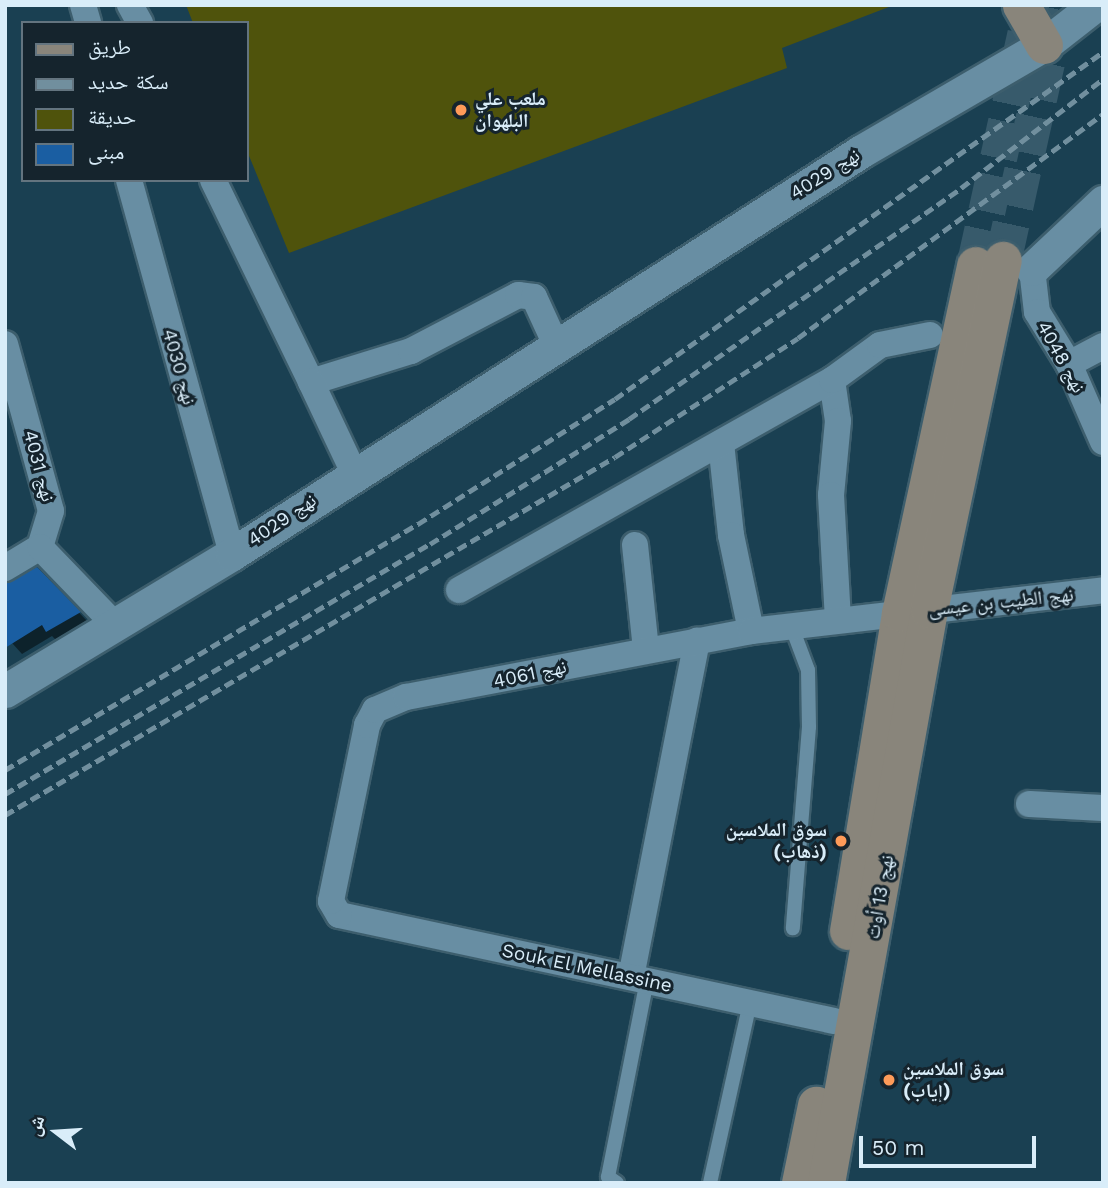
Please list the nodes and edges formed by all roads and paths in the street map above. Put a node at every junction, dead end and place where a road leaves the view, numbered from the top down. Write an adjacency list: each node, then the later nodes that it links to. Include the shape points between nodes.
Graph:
1 (130, 5): 4 (street)
2 (1021, 5): 5 (main road)
3 (1095, 5): 5 (street, نهج 4029)
4 (139, 21)
5 (1044, 45): 11 (street, نهج 4029, via 860,152)
6 (131, 182): 22 (street, نهج 4030)
7 (214, 182): 16 (street)
8 (1103, 202): 9 (street)
9 (1003, 265): 14 (street, نهج 4048); 26 (main road)
10 (930, 335): 15 (street, via 880,345)
11 (556, 345): 16 (street, via 534,297 518,295 411,351); 19 (street, نهج 4029)
12 (1103, 346): 14 (street)
13 (7, 358): 21 (street, نهج 4031, via 51,502)
14 (1069, 364): 17 (street, نهج 4048)
15 (832, 380): 18 (street); 27 (street, via 838,421 831,495)
16 (311, 382): 19 (street)
17 (1103, 442)
18 (721, 443): 24 (street); 30 (street, via 732,535)
19 (354, 472): 22 (street, نهج 4029)
20 (635, 545): 32 (street)
21 (40, 547): 23 (street); 28 (street)
22 (232, 554): 28 (street, نهج 4029)
23 (5, 568)
24 (459, 590)
25 (1103, 590): 26 (street, نهج الطيب بن عيسى)
26 (914, 612): 27 (street, نهج 4061); 40 (main road, نهج 13 أوت); 44 (main road, نهج 13 أوت)
27 (838, 619): 29 (street, نهج 4061)
28 (114, 625): 33 (street, نهج 4029)
29 (791, 625): 30 (street, نهج 4061); 37 (lane, via 808,670 809,727)
30 (751, 631): 31 (street, نهج 4061)
31 (697, 640): 32 (street, نهج 4061); 38 (street)
32 (646, 649): 36 (street, نهج 4061, via 406,697 374,710 367,725 331,901)
33 (5, 691)
34 (1029, 804): 35 (street)
35 (1103, 808)
36 (339, 915): 38 (street, Souk El Mellassine)
37 (793, 928)
38 (639, 978): 39 (street, Souk El Mellassine); 41 (lane, via 608,1177)
39 (750, 1003): 40 (street, Souk El Mellassine); 42 (lane)
40 (834, 1021): 43 (main road, نهج 13 أوت)
41 (617, 1183)
42 (710, 1183)
43 (800, 1183)
44 (826, 1183)

